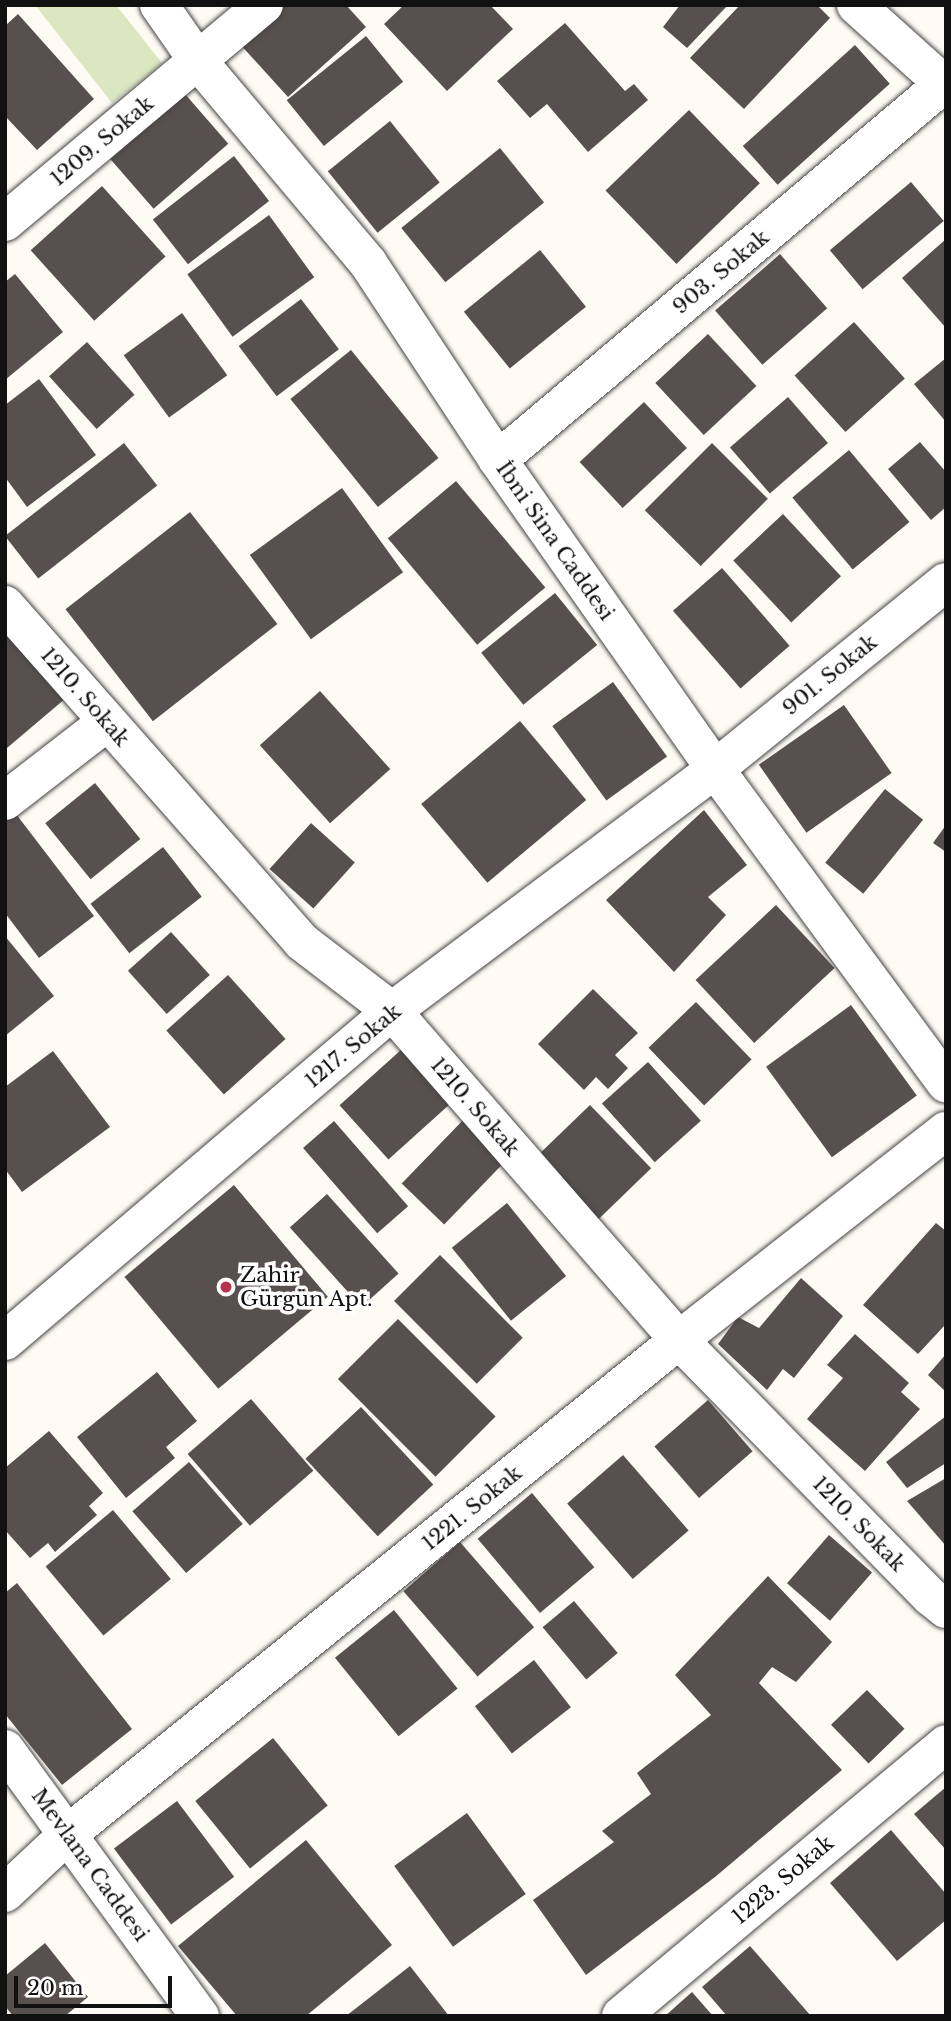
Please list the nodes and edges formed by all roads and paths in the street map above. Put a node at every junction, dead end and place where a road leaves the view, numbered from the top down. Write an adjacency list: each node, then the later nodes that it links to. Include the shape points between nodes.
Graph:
1 (159, 5): 4 (street, İbni Sina Caddesi)
2 (264, 5): 4 (street, 1209. Sokak)
3 (856, 5): 5 (street)
4 (198, 61): 6 (street, 1209. Sokak); 7 (street, İbni Sina Caddesi, via 368,263)
5 (945, 84): 7 (street, 903. Sokak)
6 (5, 222)
7 (498, 460): 11 (street, İbni Sina Caddesi)
8 (946, 582): 11 (street, 901. Sokak)
9 (5, 605): 10 (street, 1210. Sokak)
10 (107, 722): 12 (street); 13 (street, 1210. Sokak, via 302,942)
11 (715, 769): 13 (street, 1217. Sokak); 14 (street, İbni Sina Caddesi)
12 (5, 801)
13 (392, 1011): 16 (street, 1210. Sokak); 17 (street, 1217. Sokak)
14 (946, 1083)
15 (946, 1131): 16 (street, 1221. Sokak)
16 (679, 1340): 18 (street, 1210. Sokak); 21 (street, 1221. Sokak)
17 (5, 1342)
18 (946, 1609)
19 (946, 1744): 24 (street, 1223. Sokak)
20 (5, 1749): 21 (street, Mevlana Caddesi)
21 (68, 1834): 22 (street, 1221. Sokak); 23 (street, Mevlana Caddesi)
22 (5, 1893)
23 (200, 2016)
24 (621, 2016)

